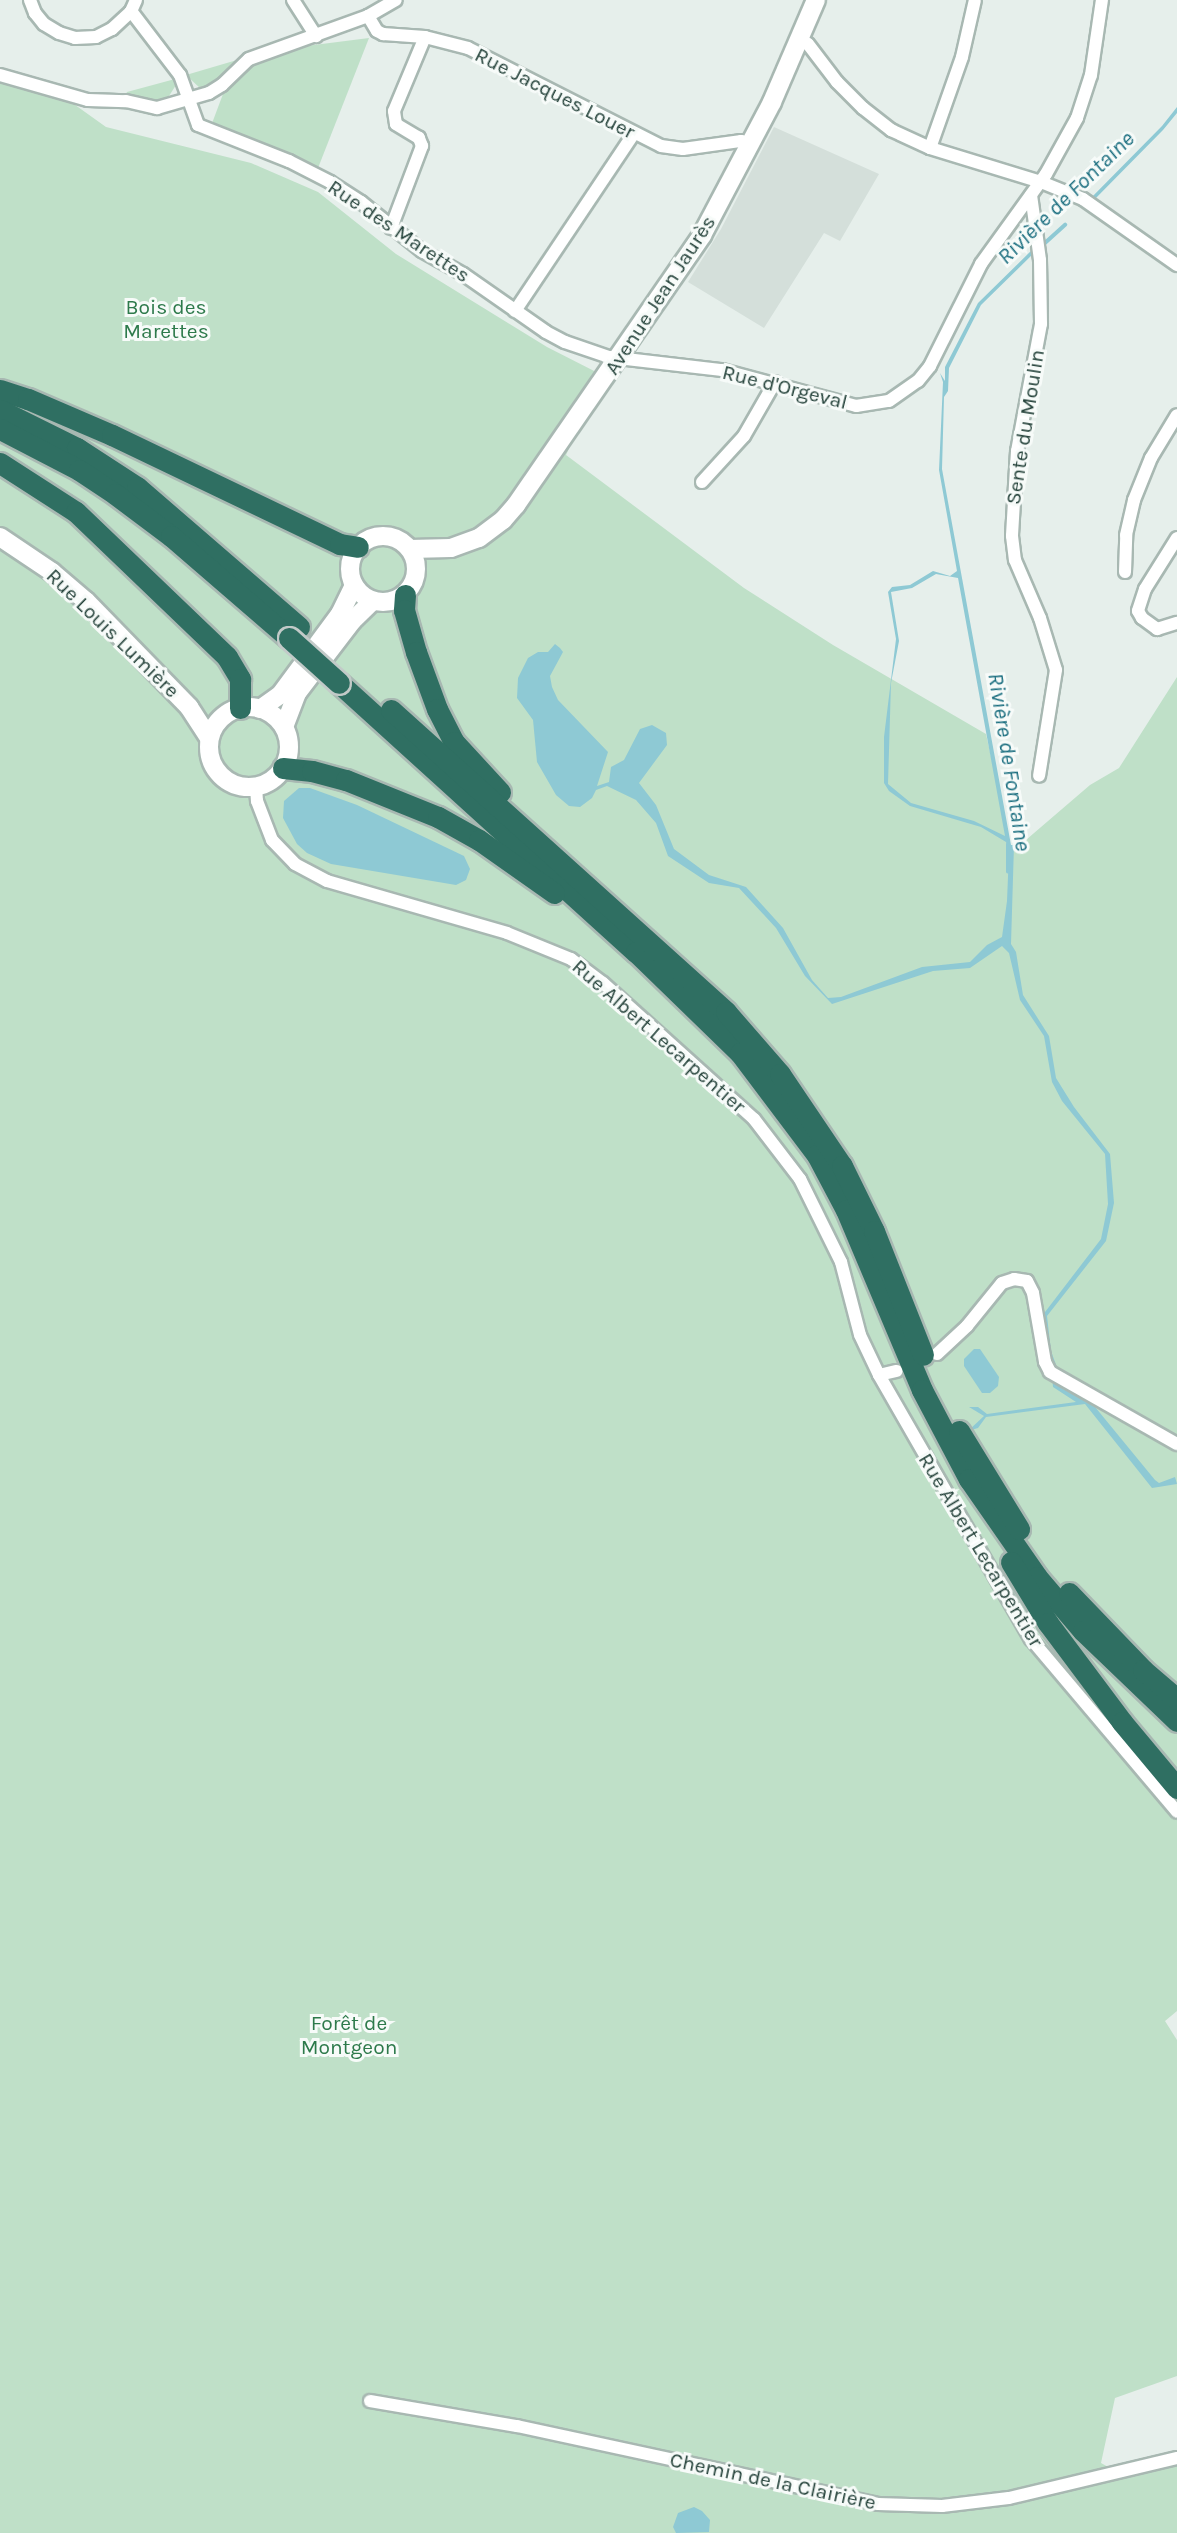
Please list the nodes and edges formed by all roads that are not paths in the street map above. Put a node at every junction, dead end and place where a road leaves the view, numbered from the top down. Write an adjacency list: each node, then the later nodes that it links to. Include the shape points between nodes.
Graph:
1 (30, 0): 7 (street, via 44,24 75,38 96,37 112,29)
2 (293, 0): 9 (street)
3 (397, 0): 8 (street)
4 (816, 0): 11 (main road, Avenue Jean Jaurès)
5 (975, 0): 16 (street, via 962,57)
6 (1101, 0): 17 (street, Rue d'Orgeval, via 1091,75 1077,118)
7 (133, 5): 13 (street, Rue des Marettes, via 180,75)
8 (368, 16): 9 (street); 10 (street, Rue Jacques Louer, via 383,34)
9 (316, 36): 13 (street, via 249,59 222,85)
10 (425, 37): 14 (street, Rue Jacques Louer, via 468,48 498,62); 19 (street, via 394,111 396,124 419,138 422,146)
11 (800, 39): 15 (main road, Avenue Jean Jaurès); 16 (street, via 863,108 891,130)
12 (0, 75): 13 (street, via 88,100 157,108)
13 (187, 99): 19 (street, Rue des Marettes, via 202,128 310,172 361,202)
14 (633, 135): 15 (street, Rue Jacques Louer, via 683,149 741,141); 21 (street)
15 (750, 146): 22 (main road, Avenue Jean Jaurès, via 702,235)
16 (930, 148): 17 (street)
17 (1041, 182): 18 (street, Rue d'Orgeval); 20 (street, via 1098,208)
18 (1031, 195): 23 (street, Rue d'Orgeval, via 981,264 930,366 904,393 888,401 856,405); 47 (street, Sente du Moulin, via 1040,260 1041,324 1017,451 1012,508 1015,560 1056,670)
19 (391, 228): 21 (street, Rue des Marettes)
20 (1177, 265)
21 (515, 311): 22 (street, Rue des Marettes, via 565,342)
22 (620, 358): 23 (street, Rue d'Orgeval, via 722,370); 33 (main road, Avenue Jean Jaurès, via 503,520 479,538)
23 (775, 382): 29 (street, via 744,436)
24 (0, 390): 32 (highway, via 112,435 340,544)
25 (0, 410): 40 (highway, via 76,448 137,487)
26 (1177, 415): 35 (street, via 1151,458 1134,500 1126,535)
27 (0, 429): 40 (highway, via 79,470 114,494)
28 (0, 463): 43 (highway, via 76,512 227,657 240,679)
29 (702, 482)
30 (0, 537): 42 (main road, Rue Louis Lumière, via 86,601)
31 (1177, 538): 39 (street, via 1145,589 1138,611 1157,629)
32 (358, 547): 34 (main road, via 380,536 397,538); 36 (main road, via 350,565)
33 (451, 548): 34 (main road, Avenue Jean Jaurès); 37 (main road, Avenue Jean Jaurès, via 426,565)
34 (410, 549): 37 (main road, via 417,568)
35 (1125, 572)
36 (354, 585): 38 (main road); 43 (main road, via 340,614 280,695)
37 (410, 587): 38 (main road, via 395,600); 49 (highway, via 404,610 436,709 454,742)
38 (373, 601): 44 (main road, via 297,693)
39 (1177, 623)
40 (294, 633): 41 (highway, bridge)
41 (343, 677): 49 (highway); 50 (highway)
42 (189, 707): 43 (main road); 45 (main road, Rue Louis Lumière)
43 (242, 710): 44 (main road, via 270,713); 45 (main road, via 213,729)
44 (284, 727): 46 (main road, via 289,748)
45 (209, 738): 48 (main road, via 212,764 219,775 230,783)
46 (283, 768): 48 (main road); 50 (highway, via 346,780 438,817 479,840)
47 (1039, 776)
48 (256, 787): 53 (street, Rue Albert Lecarpentier, via 272,840 295,864 327,881 507,933 570,959 603,982 754,1119 800,1179 841,1262 860,1335)
49 (623, 920): 56 (highway, via 726,1012 780,1074 842,1166 874,1231 947,1411 1018,1528 1094,1622)
50 (636, 952): 54 (highway, via 740,1053 817,1155 846,1210)
51 (937, 1354): 55 (street, via 1002,1283 1027,1281 1045,1362 1056,1375)
52 (897, 1371): 53 (street)
53 (879, 1375): 59 (street, Rue Albert Lecarpentier, via 1031,1639)
54 (922, 1390): 57 (highway, via 969,1479 1037,1577 1091,1640); 58 (highway, via 967,1492 1048,1623)
55 (1177, 1444)
56 (1177, 1699)
57 (1177, 1721)
58 (1177, 1788)
59 (1177, 1812)
60 (370, 2401): 61 (street, Chemin de la Clairière, via 517,2426 878,2504 942,2506 1009,2498)
61 (1177, 2458)

